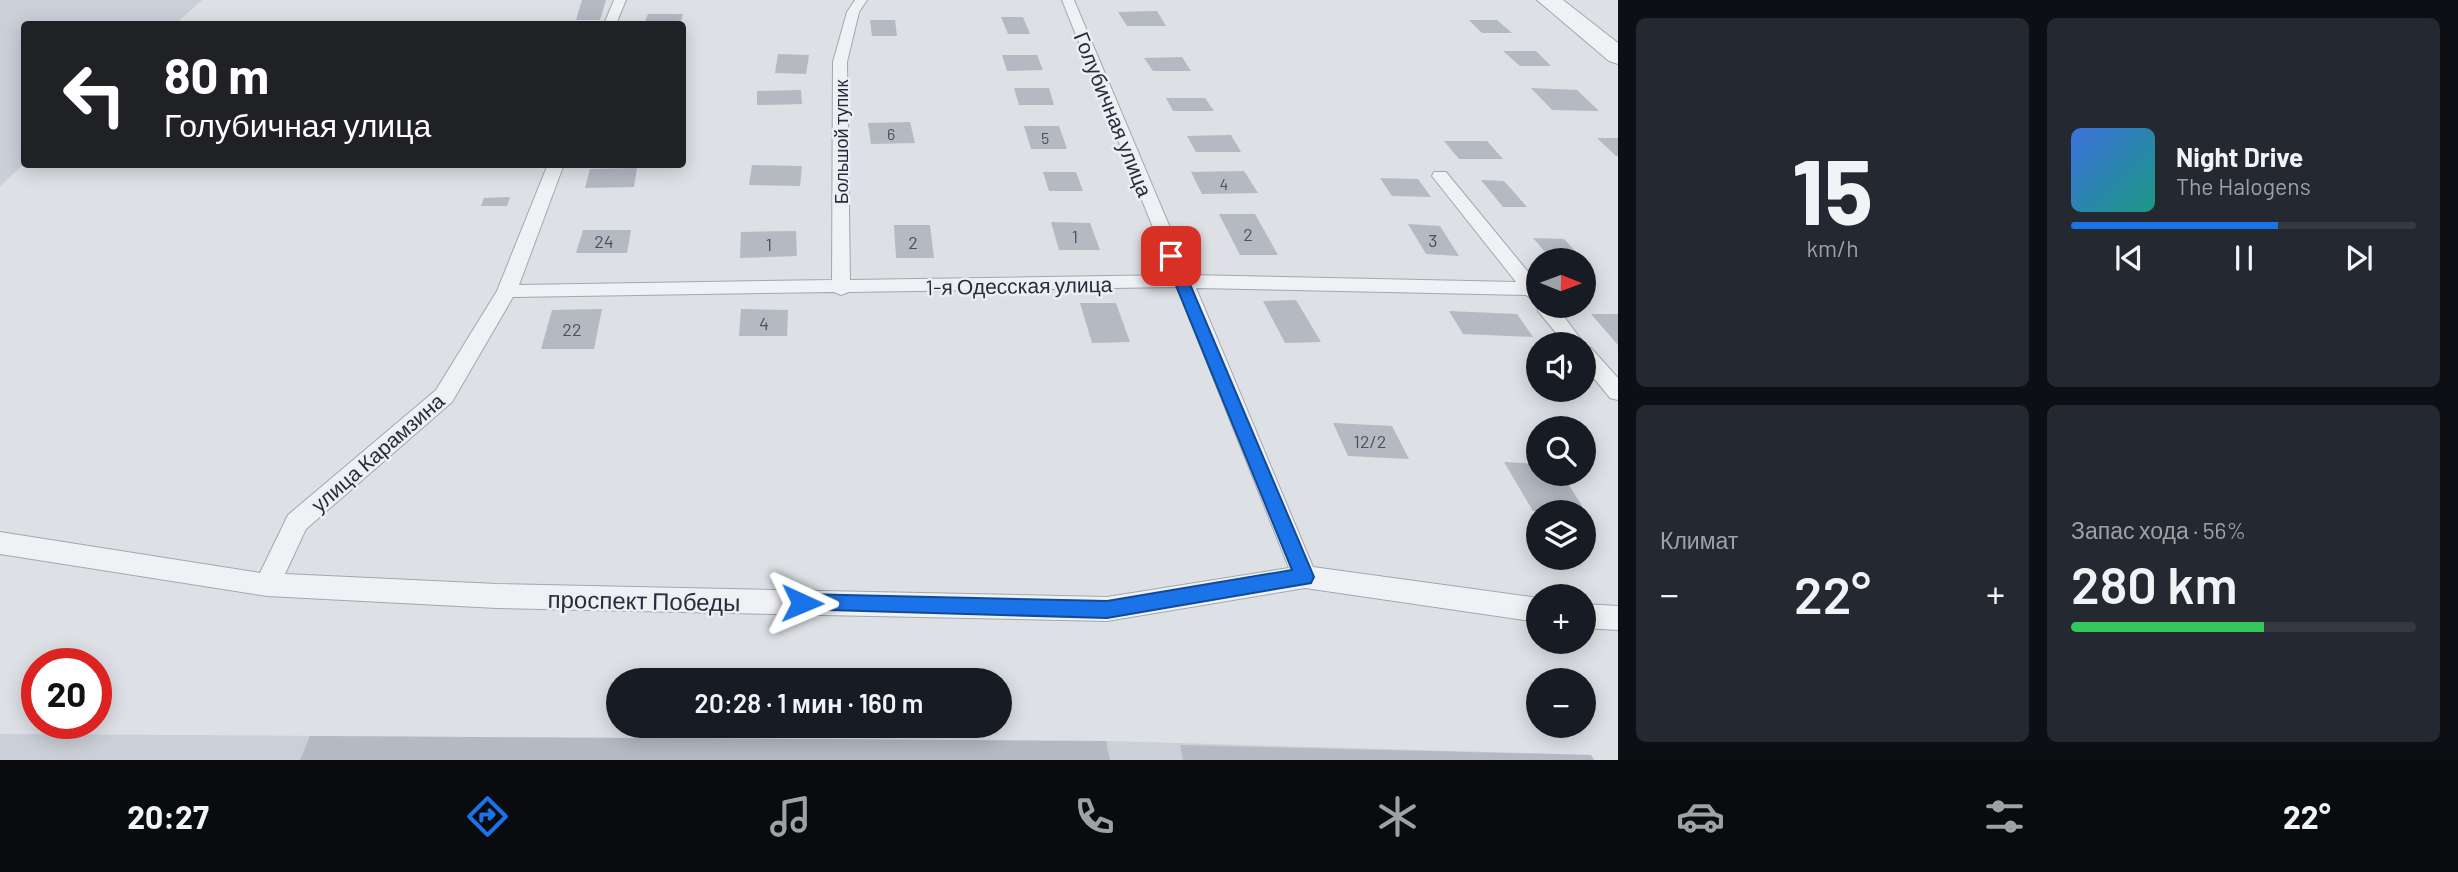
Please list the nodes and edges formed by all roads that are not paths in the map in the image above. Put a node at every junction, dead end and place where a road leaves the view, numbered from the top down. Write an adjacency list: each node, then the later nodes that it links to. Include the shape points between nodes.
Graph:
1 (620, 0): 5 (lane)
2 (861, 0): 11 (lane, Большой тупик, via 853,12 841,62)
3 (1068, 0): 9 (lane, Голубичная улица)
4 (1549, 0): 6 (street)
5 (611, 21)
6 (1618, 56)
7 (554, 168): 12 (lane, улица Карамзина)
8 (1440, 176): 10 (lane)
9 (1181, 281): 11 (lane, 1-я Одесская улица); 13 (lane, 1-я Одесская улица); 19 (lane, Голубичная улица)
10 (1526, 282)
11 (841, 289): 12 (lane, 1-я Одесская улица)
12 (507, 291): 20 (lane, улица Карамзина, via 444,396 297,522)
13 (1526, 293)
14 (1555, 318): 15 (lane)
15 (1566, 332)
16 (1596, 367): 17 (lane)
17 (1618, 392)
18 (0, 543): 20 (lane, проспект Победы)
19 (1305, 577): 20 (lane, проспект Победы, via 1107,610 497,596); 21 (lane, проспект Победы)
20 (267, 585)
21 (1526, 608)
22 (1596, 617): 23 (lane)
23 (1618, 618)

